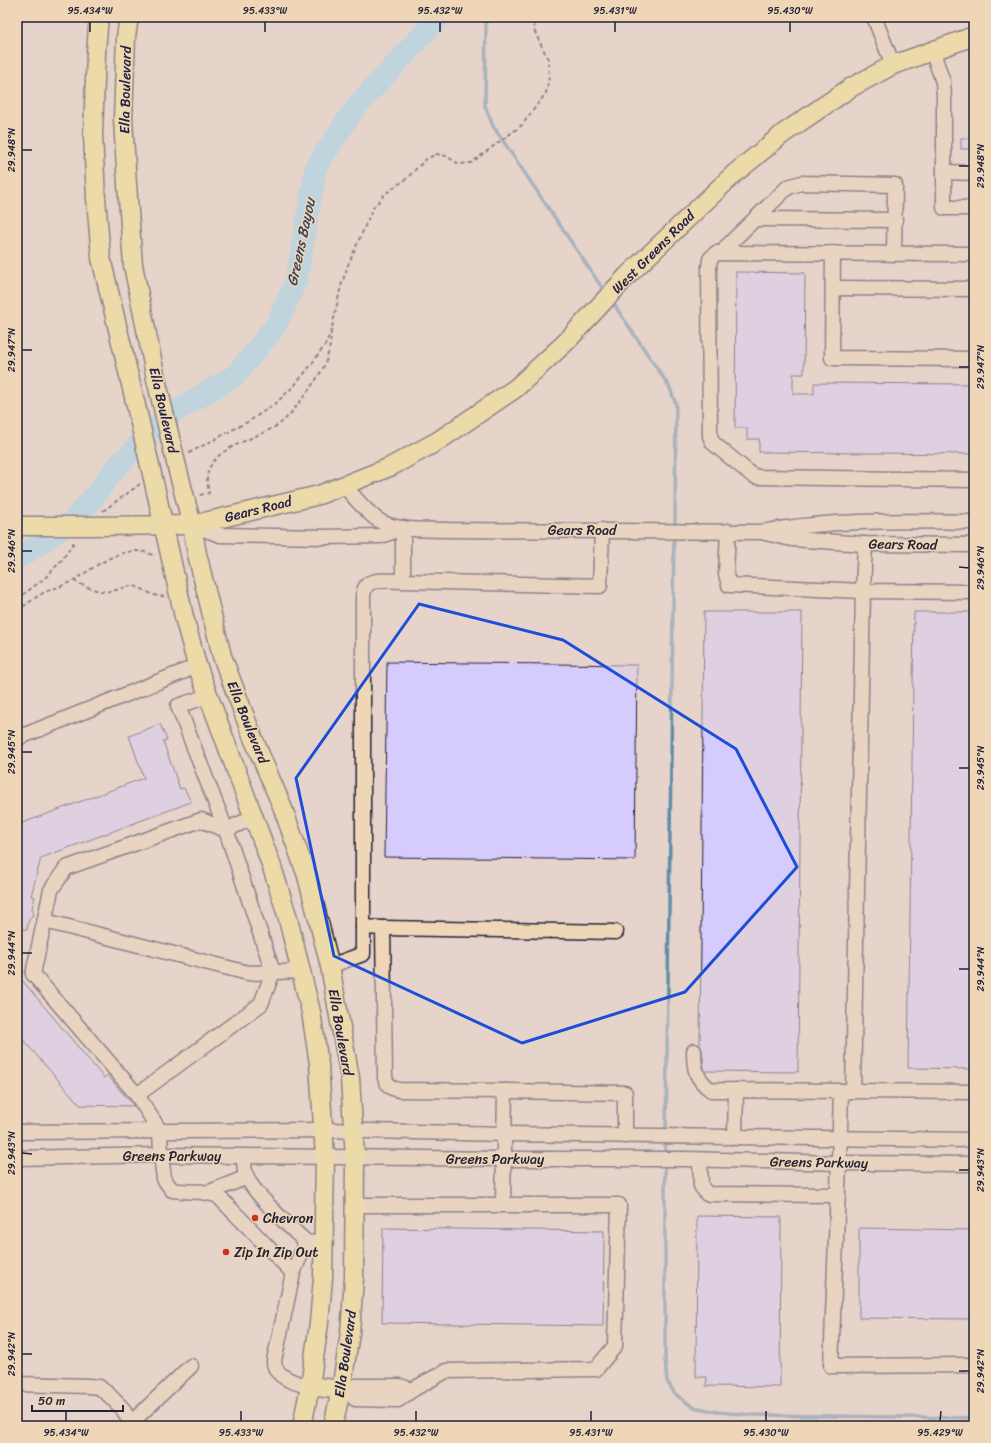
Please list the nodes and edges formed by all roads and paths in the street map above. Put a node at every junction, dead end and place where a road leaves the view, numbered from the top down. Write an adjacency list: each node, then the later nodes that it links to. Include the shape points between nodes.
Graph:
1 (100, 17): 23 (main road, Ella Boulevard, bridge, via 93,135 101,258 133,393)
2 (129, 17): 28 (main road, Ella Boulevard, bridge, via 123,119 133,265 156,379)
3 (535, 17): 19 (path, via 534,30 548,59 549,77 546,93 522,125 471,163 459,164 446,156 436,154 424,160 406,179 385,194 373,208 348,265)
4 (874, 17): 7 (street)
5 (974, 36): 6 (main road, West Greens Road)
6 (932, 50): 7 (main road, West Greens Road); 8 (street, via 943,82)
7 (893, 64): 24 (main road, West Greens Road, via 850,88 784,133 734,174 628,275 566,342 522,383 438,441 390,467)
8 (944, 172): 9 (street); 10 (street, via 944,208)
9 (974, 173)
10 (974, 208)
11 (755, 219): 12 (street); 12 (street, via 788,187 801,183 896,185); 13 (street, via 727,246)
12 (895, 220): 15 (street)
13 (724, 253): 14 (street); 22 (street, via 716,253 710,259 709,266 710,436 713,444 757,477)
14 (833, 253): 15 (street); 17 (street)
15 (894, 254): 16 (street)
16 (974, 254)
17 (832, 288): 18 (street); 20 (street, via 832,358)
18 (974, 289)
19 (331, 332): 21 (path, via 326,345 308,369 276,403); 25 (path, via 324,366 305,396 283,421 268,432 227,449 219,456 207,473 209,493)
20 (974, 359)
21 (185, 455)
22 (974, 480)
23 (149, 485): 26 (path, via 108,505); 30 (main road, Ella Boulevard)
24 (344, 485): 28 (main road, Gears Road, via 319,495); 31 (street, Gears Road, via 379,521)
25 (197, 496)
26 (103, 511)
27 (974, 522): 34 (street, Gears Road, via 830,523)
28 (192, 525): 30 (main road, Gears Road); 31 (street, Gears Road, via 220,535 323,537 381,536); 46 (main road, Ella Boulevard)
29 (17, 526): 30 (main road, Gears Road, bridge)
30 (165, 526): 47 (main road, Ella Boulevard, via 184,617)
31 (403, 528): 32 (street, Gears Road); 40 (street)
32 (602, 530): 33 (street, Gears Road); 40 (street, via 600,586)
33 (728, 531): 34 (street, Gears Road); 41 (street, via 726,574 729,585)
34 (761, 532): 36 (street, Gears Road, via 792,539)
35 (77, 537): 44 (path, via 62,560 45,578)
36 (865, 544): 37 (street, Gears Road); 41 (street)
37 (974, 545)
38 (154, 556): 39 (path, via 145,552 128,552 97,564)
39 (73, 580): 43 (path, via 93,589 108,592 131,586 159,597); 45 (path, via 45,592)
40 (403, 581): 54 (street, via 368,583 363,596)
41 (863, 592): 42 (street); 63 (street)
42 (974, 592)
43 (166, 595)
44 (17, 599)
45 (17, 610)
46 (222, 656): 47 (main road); 50 (main road, Ella Boulevard)
47 (198, 665): 48 (main road, Ella Boulevard); 49 (street, via 20,737)
48 (208, 696): 51 (main road, Ella Boulevard); 52 (street, via 178,706)
49 (17, 736)
50 (282, 806): 51 (main road); 57 (main road, Ella Boulevard, via 307,876)
51 (254, 817): 52 (street); 58 (main road, Ella Boulevard, via 276,878)
52 (226, 830): 53 (street, via 200,820 66,868 51,890); 59 (street)
53 (45, 921): 59 (street, via 248,973); 65 (street, via 33,974)
54 (363, 927): 55 (street); 57 (street, via 363,954)
55 (384, 928): 56 (street); 62 (street, via 387,1085 399,1090)
56 (616, 932)
57 (330, 966): 58 (main road); 68 (main road, Ella Boulevard, via 350,1078)
58 (302, 971): 59 (street); 66 (main road, Ella Boulevard, via 319,1060)
59 (273, 972): 65 (street, via 261,1004)
60 (694, 1051): 61 (street, via 694,1065 702,1083 712,1090)
61 (736, 1090): 63 (street); 72 (street)
62 (506, 1091): 70 (street); 71 (street, via 625,1093)
63 (847, 1091): 64 (street); 73 (street)
64 (974, 1092)
65 (137, 1095): 67 (street)
66 (323, 1130): 67 (street, Greens Parkway); 68 (street, Greens Parkway); 77 (main road, Ella Boulevard)
67 (160, 1131): 69 (street, Greens Parkway); 75 (street)
68 (354, 1131): 70 (street, Greens Parkway); 79 (main road, Ella Boulevard)
69 (17, 1132)
70 (505, 1134): 71 (street, Greens Parkway); 80 (street)
71 (625, 1136): 72 (street, Greens Parkway)
72 (735, 1138): 73 (street, Greens Parkway)
73 (839, 1139): 74 (street, Greens Parkway); 82 (street)
74 (974, 1140)
75 (161, 1155): 76 (street, Greens Parkway); 78 (street, Greens Parkway); 85 (street, via 164,1179 172,1190)
76 (244, 1156): 77 (street, Greens Parkway); 84 (street)
77 (325, 1157): 79 (street, Greens Parkway); 90 (main road, Ella Boulevard)
78 (17, 1158)
79 (355, 1158): 80 (street, Greens Parkway); 88 (main road, Ella Boulevard)
80 (504, 1159): 81 (street, Greens Parkway); 87 (street)
81 (700, 1160): 82 (street, Greens Parkway); 86 (street, via 700,1186 707,1194)
82 (839, 1163): 83 (street, Greens Parkway); 86 (street)
83 (974, 1164)
84 (247, 1177): 85 (street); 89 (street, via 263,1198)
85 (210, 1192): 91 (street, via 218,1196)
86 (838, 1195): 92 (street, via 831,1366)
87 (503, 1204): 88 (street); 96 (street, via 619,1205 615,1346 596,1369 446,1371 398,1400 356,1399)
88 (355, 1205): 96 (main road, Ella Boulevard, via 354,1278)
89 (306, 1242): 90 (street); 91 (street)
90 (324, 1244): 95 (main road, Ella Boulevard, via 319,1323)
91 (293, 1273): 95 (street, via 274,1363 277,1370 286,1378)
92 (974, 1365)
93 (191, 1366): 97 (street)
94 (17, 1384): 97 (street, via 99,1388 123,1409)
95 (310, 1386): 96 (main road); 98 (main road, Ella Boulevard)
96 (345, 1390): 99 (main road, Ella Boulevard)
97 (131, 1425)
98 (302, 1426)
99 (333, 1426)

